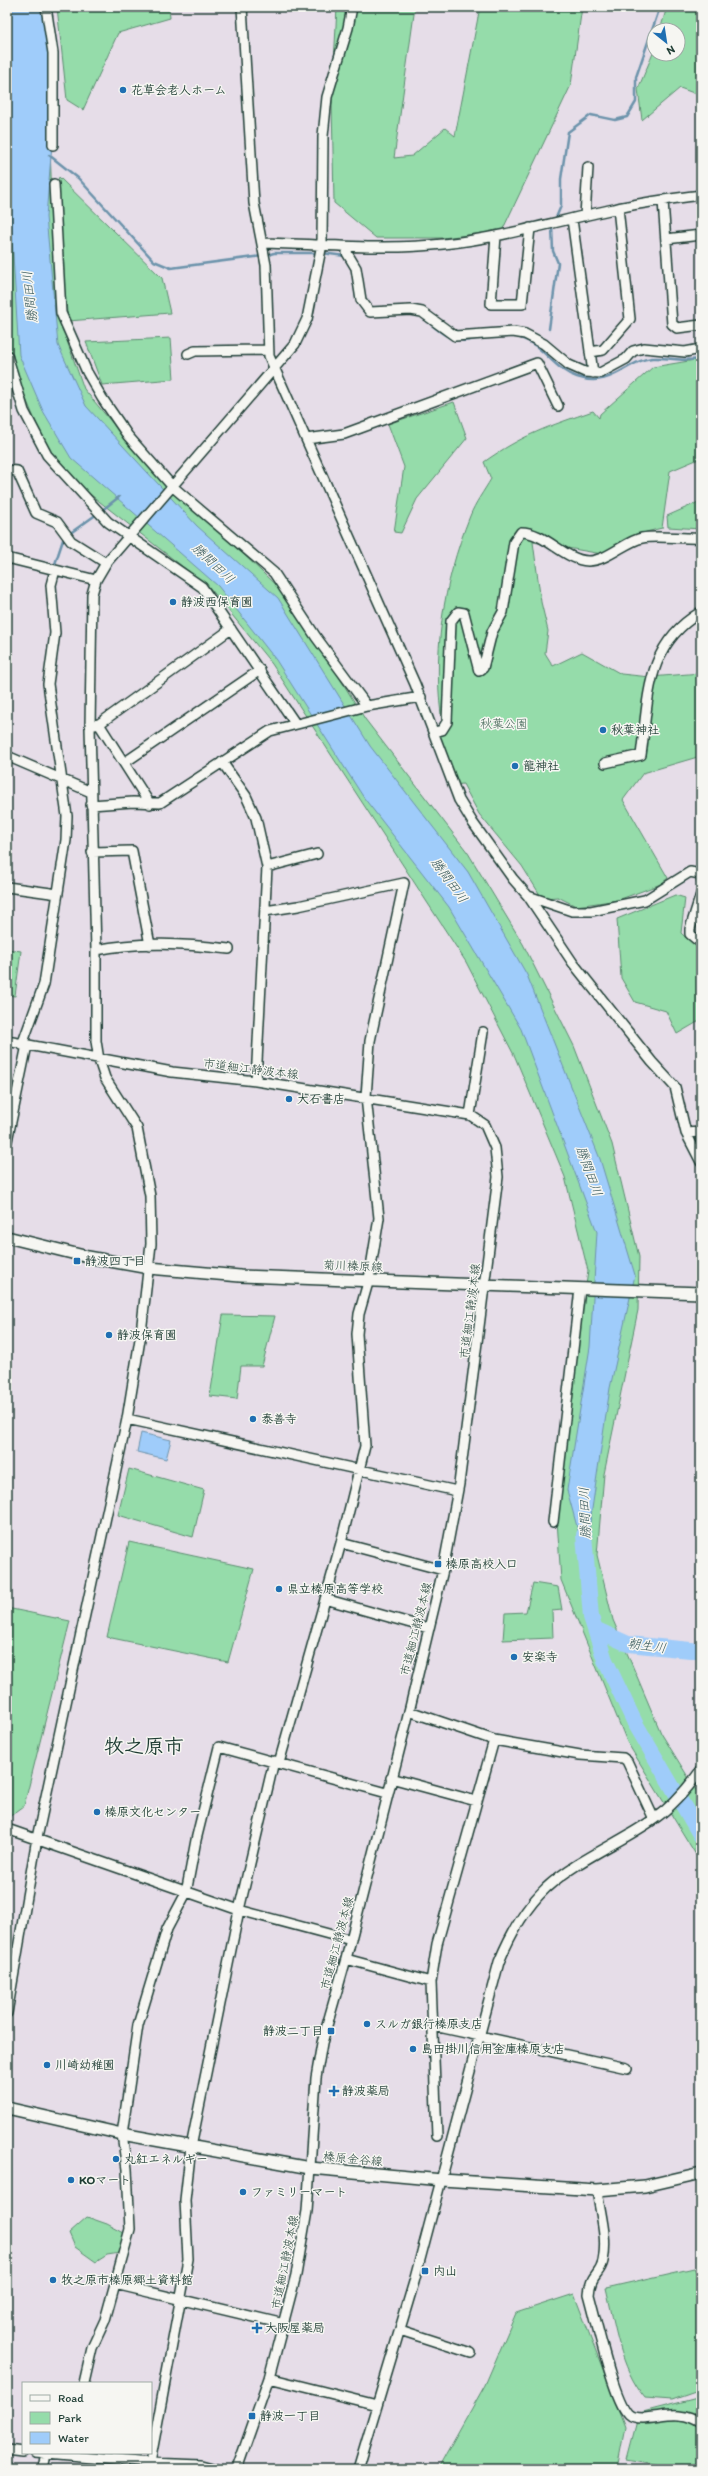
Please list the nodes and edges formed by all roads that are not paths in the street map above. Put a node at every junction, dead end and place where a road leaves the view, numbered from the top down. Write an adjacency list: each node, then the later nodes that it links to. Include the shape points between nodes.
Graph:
1 (46, 7): 4 (street, via 53,53)
2 (242, 7): 16 (street, via 254,203)
3 (352, 7): 17 (street, via 327,97 323,136)
4 (53, 145)
5 (588, 167): 10 (street)
6 (54, 184): 30 (street, via 61,313 87,372 102,398 128,436)
7 (701, 195): 8 (street)
8 (663, 200): 9 (street); 15 (street)
9 (618, 208): 10 (street); 22 (street, via 630,319 603,350)
10 (585, 216): 11 (street)
11 (572, 219): 12 (street); 22 (street)
12 (530, 228): 14 (street); 14 (street, via 522,304 491,304)
13 (701, 235): 15 (street)
14 (496, 236): 18 (street, via 442,244)
15 (666, 239): 19 (street, via 672,324 677,328)
16 (263, 246): 17 (street); 21 (street, via 266,261)
17 (321, 246): 18 (street); 25 (street, via 307,319 295,344)
18 (348, 247): 26 (street, via 347,253 356,268 361,300 370,312 422,312 455,336 513,332 524,334 544,344 569,365)
19 (701, 325)
20 (701, 349): 26 (street, via 685,352 644,348 633,351 614,367)
21 (268, 350): 23 (street, via 195,351); 25 (street)
22 (590, 352): 26 (street)
23 (188, 354)
24 (7, 355): 31 (street, via 24,411 46,456 104,517)
25 (275, 366): 28 (street); 30 (street)
26 (593, 373)
27 (558, 406): 28 (street, via 537,363 344,434)
28 (306, 439): 40 (street)
29 (7, 470): 34 (street, via 16,471 36,513 57,522 70,540)
30 (172, 486): 31 (street); 41 (street, via 274,573 316,637)
31 (129, 537): 34 (street); 38 (street, via 202,587)
32 (701, 538): 45 (street, via 642,538 606,556 588,561 570,555 529,532 521,532 514,542 503,612 492,632 483,668 479,671 464,613 458,612 451,621 447,722 442,730)
33 (7, 558): 35 (street)
34 (106, 563): 36 (street)
35 (55, 570): 36 (street); 50 (street, via 51,585 55,633 48,684)
36 (96, 580): 44 (street, via 90,607)
37 (701, 612): 49 (street, via 675,631 663,647 651,689 641,755)
38 (231, 629): 39 (street); 43 (street)
39 (260, 670): 42 (street); 48 (street)
40 (421, 697): 41 (street); 45 (street)
41 (367, 706): 42 (street)
42 (297, 723): 47 (street, via 270,731)
43 (100, 724): 44 (street); 48 (street)
44 (90, 727): 51 (street)
45 (434, 732): 61 (street, via 459,800 513,879)
46 (7, 756): 50 (street)
47 (222, 762): 52 (street, via 160,803); 56 (street, via 246,796 256,818)
48 (124, 763): 52 (street)
49 (605, 763)
50 (61, 779): 51 (street); 59 (street, via 68,816)
51 (91, 792): 53 (street)
52 (150, 804): 53 (street, via 133,802)
53 (91, 805): 54 (street)
54 (92, 852): 64 (street, via 132,851); 66 (street)
55 (317, 854): 56 (street)
56 (267, 867): 62 (street)
57 (701, 878): 61 (street, via 700,874 690,872 645,900 591,912 572,911)
58 (7, 887): 59 (street)
59 (58, 894): 69 (street, via 44,984)
60 (701, 894): 63 (street, via 690,934 696,939)
61 (528, 896): 75 (street, via 573,963 675,1087)
62 (266, 911): 71 (street); 72 (street, via 404,883 370,1041)
63 (701, 938)
64 (150, 945): 65 (street, via 197,945); 66 (street, via 124,945)
65 (230, 949)
66 (96, 950): 70 (street, via 96,1041)
67 (483, 1032): 73 (street)
68 (7, 1041): 69 (street, 市道細江静波本線)
69 (25, 1045): 70 (street, 市道細江静波本線); 76 (street)
70 (99, 1060): 71 (street, 市道細江静波本線, via 172,1072); 79 (street, via 105,1078 137,1128 150,1196)
71 (256, 1081): 72 (street, 市道細江静波本線)
72 (366, 1097): 73 (street, 市道細江静波本線); 80 (street, via 379,1218)
73 (470, 1115): 81 (street, 市道細江静波本線, via 485,1125 498,1162 497,1193)
74 (701, 1132): 75 (street)
75 (686, 1133): 77 (street)
76 (7, 1141)
77 (701, 1162)
78 (7, 1237): 79 (main road, 菊川榛原線, via 88,1257)
79 (149, 1268): 80 (main road, 菊川榛原線, via 240,1276); 84 (street)
80 (369, 1279): 81 (main road, 菊川榛原線); 85 (street, via 359,1314 357,1334 365,1446)
81 (486, 1283): 82 (main road, 菊川榛原線); 86 (street, 市道細江静波本線)
82 (580, 1289): 83 (main road, 菊川榛原線); 87 (street)
83 (701, 1293)
84 (127, 1419): 85 (street); 101 (street)
85 (361, 1469): 86 (street); 88 (street)
86 (457, 1491): 89 (street, 市道細江静波本線)
87 (553, 1522)
88 (341, 1543): 89 (street); 90 (street)
89 (443, 1570): 91 (street, 市道細江静波本線)
90 (325, 1599): 91 (street); 94 (street)
91 (428, 1628): 92 (street, 市道細江静波本線)
92 (408, 1711): 93 (street); 96 (street, 市道細江静波本線)
93 (494, 1740): 98 (street); 99 (street, via 580,1755 623,1758)
94 (277, 1762): 97 (street); 102 (street, via 219,1747); 103 (street)
95 (701, 1770): 99 (street, via 687,1789)
96 (390, 1778): 97 (street, 市道細江静波本線); 98 (street)
97 (387, 1793): 104 (street, 市道細江静波本線)
98 (476, 1801): 106 (street, via 438,1944)
99 (658, 1816): 110 (street, via 568,1871 546,1888 527,1911 510,1936 499,1962)
100 (7, 1829): 101 (street)
101 (37, 1838): 102 (street); 107 (street)
102 (186, 1893): 103 (street); 113 (street, via 167,1929 138,2025)
103 (239, 1910): 104 (street); 115 (street)
104 (351, 1940): 105 (street, 市道細江静波本線)
105 (346, 1959): 106 (street); 116 (street, 市道細江静波本線, via 322,2043 317,2071)
106 (431, 1982): 109 (street)
107 (10, 1983): 108 (street)
108 (7, 2012)
109 (434, 2026): 110 (street); 114 (street)
110 (478, 2037): 111 (street); 118 (street)
111 (627, 2068)
112 (7, 2108): 113 (main road, 榛原金谷線)
113 (122, 2134): 115 (main road, 榛原金谷線); 120 (street, via 128,2169 130,2229)
114 (437, 2136)
115 (191, 2147): 116 (main road, 榛原金谷線); 121 (street, via 185,2200 188,2259)
116 (310, 2168): 118 (main road, 榛原金谷線); 122 (street, 市道細江静波本線, via 303,2242)
117 (701, 2173): 119 (main road, 榛原金谷線, via 645,2186)
118 (442, 2180): 119 (main road, 榛原金谷線); 123 (street)
119 (598, 2190): 128 (street, via 606,2243 603,2263 590,2282 589,2294 623,2408 630,2415 641,2418 678,2413)
120 (116, 2284): 121 (street); 126 (street, via 105,2320 92,2348)
121 (181, 2299): 122 (street); 131 (street)
122 (284, 2324): 125 (street, 市道細江静波本線)
123 (400, 2330): 124 (street); 127 (street)
124 (471, 2353)
125 (269, 2378): 127 (street); 138 (street, 市道細江静波本線)
126 (84, 2382)
127 (377, 2405): 139 (street)
128 (701, 2423)
129 (7, 2450): 130 (street)
130 (22, 2452)
131 (152, 2452)
132 (46, 2454): 133 (street); 136 (street)
133 (65, 2454): 135 (street)
134 (152, 2454): 135 (street)
135 (150, 2463): 137 (street, via 201,2465)
136 (42, 2469)
137 (216, 2469)
138 (237, 2469)
139 (358, 2469)

